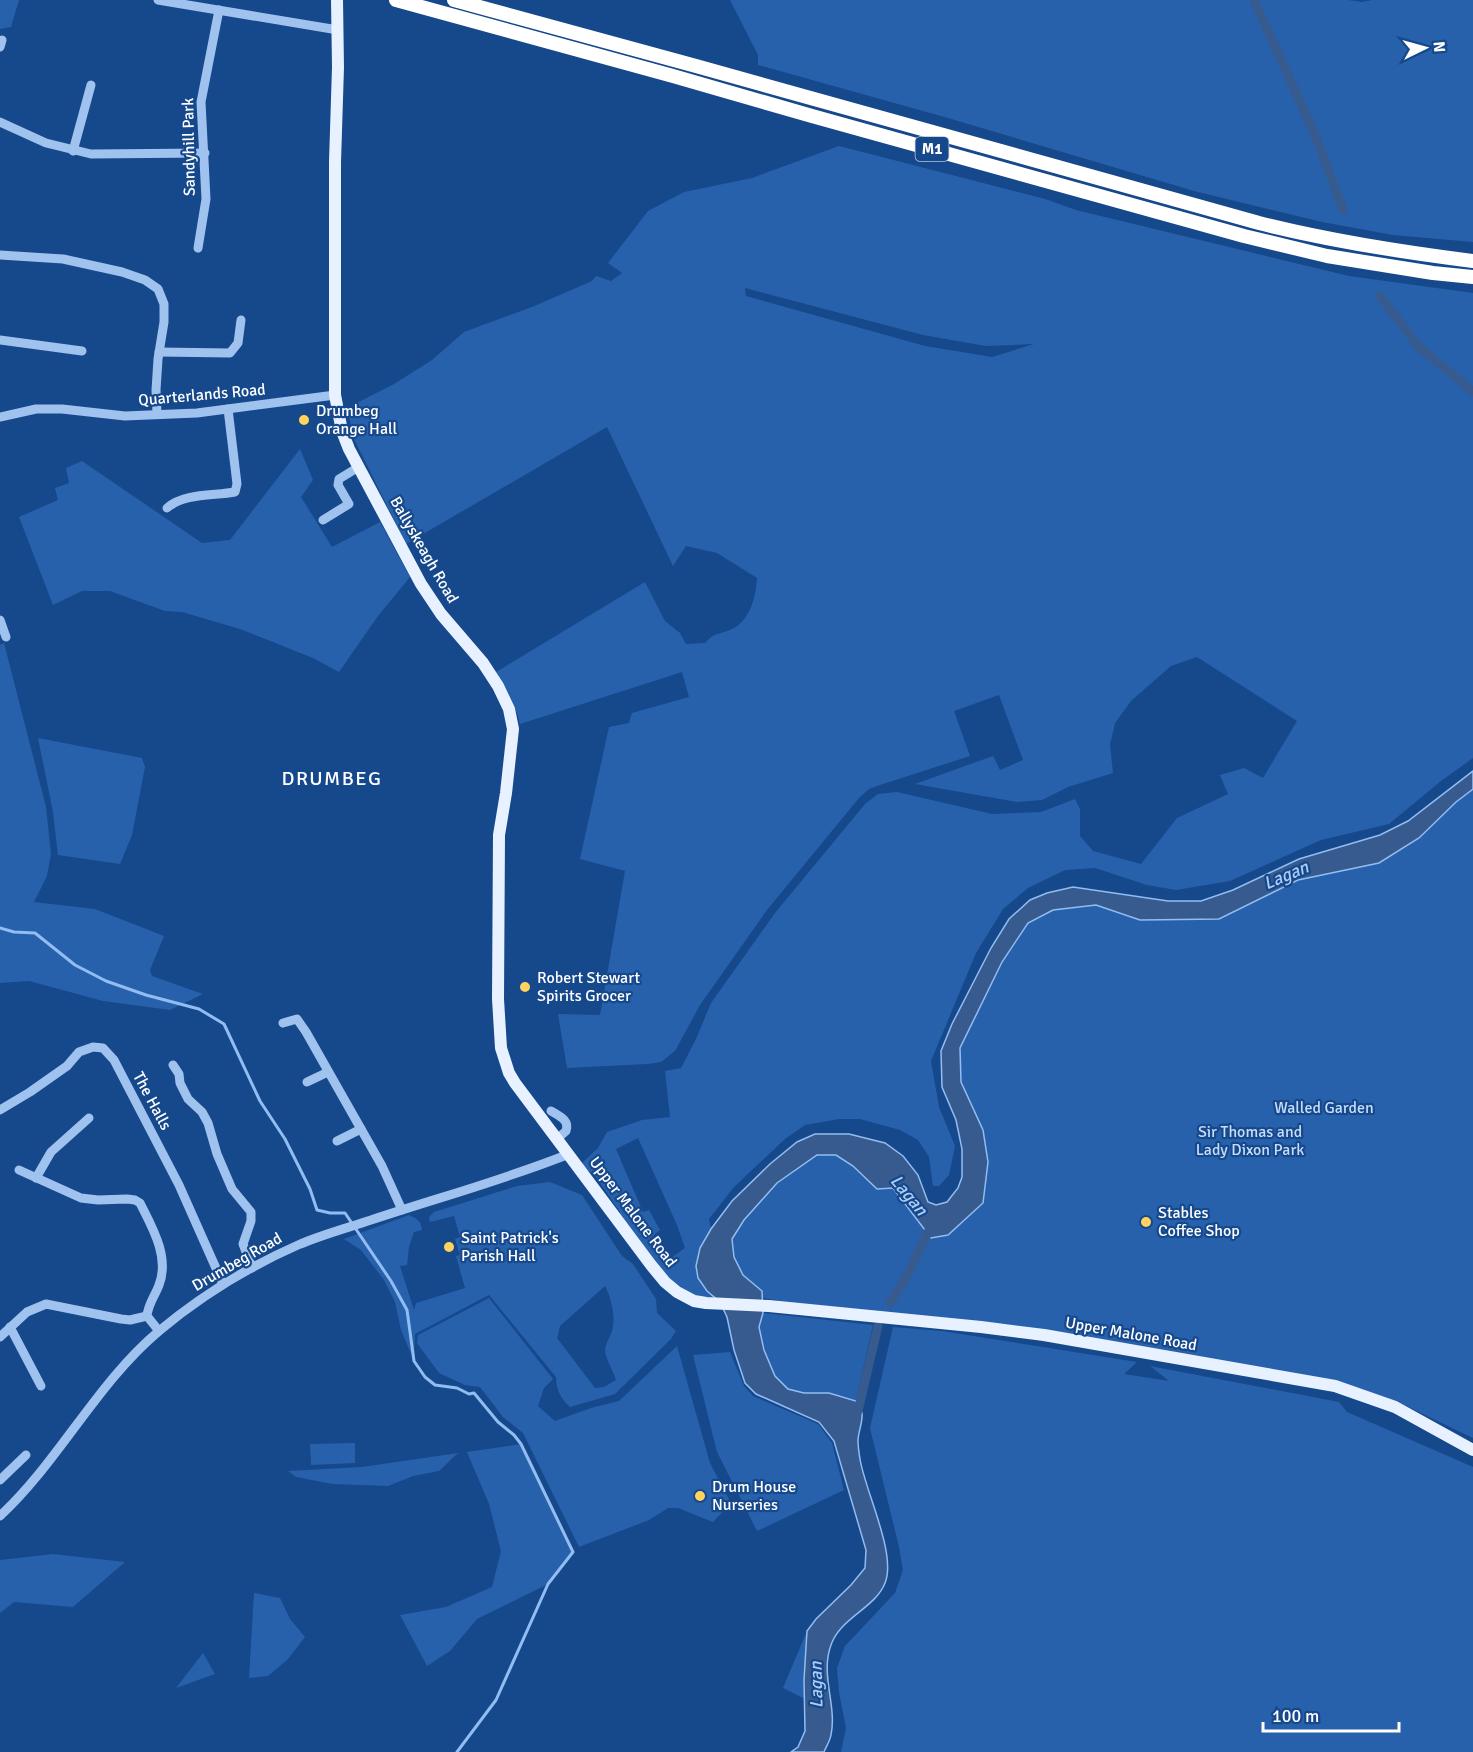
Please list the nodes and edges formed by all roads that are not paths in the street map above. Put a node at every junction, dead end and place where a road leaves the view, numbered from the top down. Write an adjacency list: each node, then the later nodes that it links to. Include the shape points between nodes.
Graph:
1 (158, 0): 5 (street)
2 (396, 0): 14 (highway, M1, via 1244,236 1327,256)
3 (454, 0): 13 (highway, M1, via 1259,223 1360,245)
4 (337, 6): 6 (main road, Ballyskeagh Road)
5 (219, 10): 6 (street); 10 (street, Sandyhill Park, via 201,102)
6 (338, 30): 19 (main road, Ballyskeagh Road)
7 (91, 85): 9 (street)
8 (0, 123): 9 (street)
9 (73, 151): 10 (street)
10 (205, 153): 11 (street, Sandyhill Park, via 206,199)
11 (198, 248)
12 (0, 255): 18 (street, via 63,258 145,280 158,289 164,304)
13 (1473, 261)
14 (1473, 277)
15 (241, 320): 18 (street, via 238,343 230,353)
16 (0, 340): 17 (street)
17 (82, 351)
18 (159, 352): 21 (street)
19 (335, 394): 20 (street, Quarterlands Road); 23 (main road, Ballyskeagh Road, via 342,431)
20 (228, 409): 21 (street, Quarterlands Road); 24 (street, via 235,492 188,498)
21 (157, 414): 22 (street, Quarterlands Road, via 125,416 36,409)
22 (0, 417)
23 (357, 468): 25 (street, via 339,479 338,485 349,504); 36 (main road, Ballyskeagh Road, via 421,584 483,663 509,709 513,729 500,835 499,1034 508,1073)
24 (167, 508)
25 (323, 520)
26 (0, 620): 27 (street)
27 (6, 637)
28 (284, 1023): 30 (street, via 297,1019)
29 (173, 1065): 42 (street, via 188,1099 208,1123 232,1189 251,1212 243,1244)
30 (328, 1072): 31 (street); 35 (street)
31 (307, 1083)
32 (0, 1110): 43 (street, The Halls, via 67,1066 79,1052 103,1048 114,1060 179,1185)
33 (551, 1111): 36 (street, via 567,1123 566,1131)
34 (89, 1118): 40 (street, via 51,1152)
35 (360, 1129): 37 (street); 41 (street)
36 (557, 1139): 38 (main road, Ballyskeagh Road)
37 (337, 1141)
38 (568, 1154): 41 (street, Drumbeg Road); 49 (main road, Upper Malone Road, via 665,1282 686,1297 706,1303 769,1305 1044,1335 1335,1386 1395,1407)
39 (19, 1170): 40 (street)
40 (36, 1178): 44 (street, via 81,1198 140,1203 163,1261 159,1286)
41 (402, 1210): 42 (street, Drumbeg Road, via 297,1246)
42 (252, 1268): 43 (street, Drumbeg Road)
43 (223, 1284): 46 (street, Drumbeg Road)
44 (147, 1316): 45 (street, via 130,1320 46,1305 27,1312); 46 (street)
45 (10, 1327): 47 (street); 48 (street)
46 (159, 1331): 52 (street, Drumbeg Road, via 107,1384 32,1483)
47 (0, 1337)
48 (41, 1386)
49 (1473, 1450)
50 (26, 1455): 51 (street)
51 (0, 1480)
52 (0, 1516)

